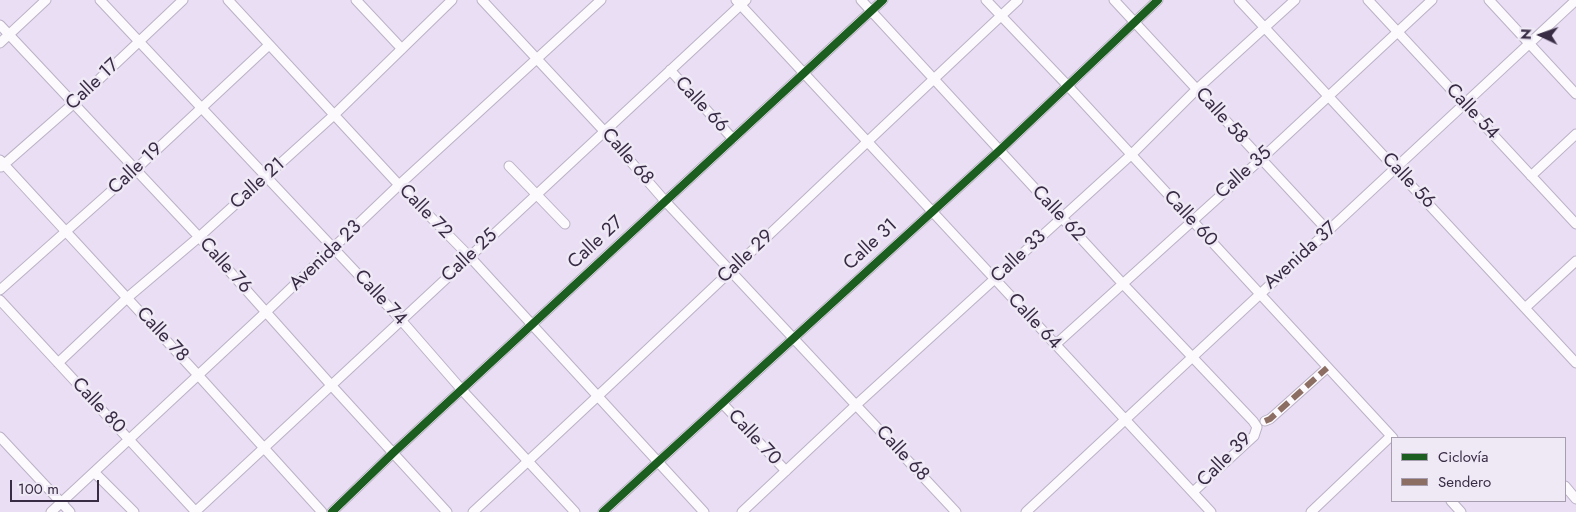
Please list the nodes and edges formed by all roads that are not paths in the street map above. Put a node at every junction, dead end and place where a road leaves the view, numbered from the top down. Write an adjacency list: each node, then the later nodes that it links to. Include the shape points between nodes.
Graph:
1 (46, 0): 28 (street)
2 (100, 0): 29 (street, Calle 74)
3 (183, 0): 29 (street, Calle 17)
4 (228, 0): 32 (street, Calle 72)
5 (356, 0): 33 (street)
6 (452, 0): 33 (street, Calle 21)
7 (482, 0): 34 (street, Calle 68)
8 (601, 0): 34 (street, Avenida 23)
9 (861, 0): 22 (street, Calle 62)
10 (883, 0): 22 (street, Calle 27)
11 (986, 0): 23 (street, Calle 60)
12 (1018, 0): 23 (street, Calle 29)
13 (1114, 0): 24 (street, Calle 58)
14 (1158, 0): 24 (street, Calle 31)
15 (1239, 0): 26 (street, Calle 56)
16 (1295, 0): 26 (street, Calle 33)
17 (1368, 0): 27 (street, Calle 54)
18 (1432, 0): 27 (street, Calle 35)
19 (1489, 0): 31 (street)
20 (1576, 0): 31 (street, Avenida 37)
21 (741, 2): 35 (street, Calle 25); 36 (street, Calle 64)
22 (871, 11): 36 (street, Calle 27); 37 (street, Calle 62)
23 (1001, 16): 37 (street, Calle 29); 38 (street, Calle 60)
24 (1135, 23): 38 (street, Calle 31); 39 (street, Calle 58)
25 (0, 25): 28 (street, Calle 76)
26 (1265, 27): 39 (street, Calle 33); 41 (street, Calle 56)
27 (1398, 33): 41 (street, Calle 35); 43 (street, Calle 54)
28 (9, 34): 30 (street); 42 (street, Calle 76)
29 (139, 42): 42 (street, Calle 17); 44 (street, Calle 74)
30 (0, 43)
31 (1530, 44): 40 (street); 43 (street, Avenida 37)
32 (269, 45): 44 (street, Calle 19); 45 (street, Calle 72)
33 (402, 49): 45 (street, Calle 21)
34 (538, 59): 46 (street, Calle 68); 59 (street, Avenida 23)
35 (670, 70): 46 (street, Calle 25); 48 (street, Calle 66)
36 (804, 74): 48 (street, Calle 27); 49 (street, Calle 64)
37 (933, 78): 49 (street, Calle 29); 50 (street, Calle 62)
38 (1068, 86): 50 (street, Calle 31); 51 (street, Calle 60)
39 (1197, 88): 51 (street, Calle 33); 52 (street, Calle 58)
40 (1576, 94)
41 (1328, 95): 52 (street, Calle 35); 55 (street, Calle 56)
42 (73, 104): 53 (street, Calle 17); 56 (street, Calle 76)
43 (1464, 104): 55 (street, Avenida 37); 57 (street, Calle 54)
44 (201, 108): 56 (street, Calle 19); 58 (street, Calle 74)
45 (334, 115): 58 (street, Calle 21); 59 (street, Calle 72)
46 (605, 132): 60 (street, Calle 25); 61 (street, Calle 68)
47 (1576, 134): 57 (street)
48 (733, 139): 61 (street, Calle 27)
49 (867, 142): 62 (street, Calle 64); 73 (street, Calle 29)
50 (1000, 150): 62 (street, Calle 31); 63 (street, Calle 62)
51 (1132, 154): 63 (street, Calle 33); 64 (street, Calle 60)
52 (1260, 160): 64 (street, Calle 35); 68 (street, Calle 58)
53 (1, 164): 67 (street, Calle 78)
54 (509, 166): 60 (street)
55 (1396, 168): 68 (street, Avenida 37); 80 (street, Calle 56)
56 (136, 170): 67 (street, Calle 19); 69 (street, Calle 76)
57 (1531, 176): 66 (street, Calle 54)
58 (266, 177): 69 (street, Calle 21); 70 (street, Calle 74)
59 (399, 185): 70 (street, Avenida 23); 71 (street, Calle 72)
60 (536, 195): 65 (street); 71 (street, Calle 25)
61 (665, 201): 73 (street, Calle 68); 83 (street, Calle 27)
62 (931, 211): 74 (street, Calle 64); 84 (street, Calle 31)
63 (1061, 218): 74 (street, Calle 33); 75 (street, Calle 62)
64 (1192, 221): 75 (street, Calle 35); 77 (street, Calle 60)
65 (565, 224)
66 (1576, 224)
67 (66, 232): 76 (street, Calle 19); 78 (street, Calle 78)
68 (1329, 232): 77 (street, Avenida 37)
69 (199, 237): 78 (street, Calle 21); 81 (street, Calle 76)
70 (333, 248): 81 (street, Avenida 23); 82 (street, Calle 74)
71 (470, 257): 82 (street, Calle 25); 83 (street, Calle 72)
72 (1576, 261): 80 (street)
73 (731, 271): 84 (street, Calle 68); 93 (street, Calle 29)
74 (994, 279): 85 (street, Calle 64); 95 (street, Calle 33)
75 (1123, 284): 85 (street, Calle 35); 86 (street, Calle 62)
76 (0, 290)
77 (1261, 294): 86 (street, Avenida 37); 89 (street, Calle 60)
78 (128, 298): 88 (street, Calle 21); 90 (street, Calle 78)
79 (0, 300): 88 (street, Calle 80)
80 (1525, 308): 87 (street, Calle 56)
81 (266, 312): 90 (street, Avenida 23); 91 (street, Calle 76)
82 (401, 320): 91 (street, Calle 25); 92 (street, Calle 74)
83 (532, 325): 92 (street, Calle 27); 93 (street, Calle 72)
84 (794, 338): 94 (street, Calle 31); 95 (street, Calle 68)
85 (1055, 345): 96 (street, Calle 64)
86 (1192, 358): 96 (street, Avenida 37); 98 (street, Calle 62)
87 (1576, 362)
88 (58, 363): 102 (street, Calle 80)
89 (1327, 368): 97 (street); 100 (street, Calle 60)
90 (198, 375): 102 (street, Avenida 23); 103 (street, Calle 78)
91 (331, 386): 103 (street, Calle 25); 104 (street, Calle 76)
92 (462, 390): 104 (street, Calle 27); 105 (street, Calle 74)
93 (598, 396): 105 (street, Calle 29); 106 (street, Calle 72)
94 (723, 404): 106 (street, Calle 31); 107 (street, Calle 70)
95 (856, 405): 107 (street, Calle 33); 126 (street, Calle 68)
96 (1125, 421): 110 (street, Calle 64); 127 (street, Avenida 37)
97 (1266, 421)
98 (1257, 427): 110 (street, Calle 39, via 1254,436)
99 (0, 437): 112 (street)
100 (1392, 437)
101 (1391, 438): 129 (street)
102 (129, 439): 108 (street, Avenida 23); 117 (street, Calle 80)
103 (264, 448): 117 (street, Calle 25); 118 (street, Calle 78)
104 (393, 453): 119 (street, Calle 27); 120 (street, Calle 76)
105 (528, 461): 121 (street, Calle 29); 122 (street, Calle 74)
106 (658, 462): 123 (street, Calle 31); 124 (street, Calle 72)
107 (786, 471): 125 (street, Calle 33)
108 (94, 472): 112 (street, Avenida 23); 116 (street)
109 (1566, 487): 111 (street)
110 (1193, 492): 128 (street, Calle 64)
111 (1576, 499)
112 (61, 502): 114 (street, Avenida 23); 115 (street)
113 (1454, 502): 130 (street)
114 (51, 512)
115 (70, 512)
116 (134, 512)
117 (195, 512)
118 (322, 512)
119 (332, 512)
120 (447, 512)
121 (473, 512)
122 (575, 512)
123 (604, 512)
124 (704, 512)
125 (742, 512)
126 (956, 512)
127 (1026, 512)
128 (1211, 512)
129 (1311, 512)
130 (1461, 512)

